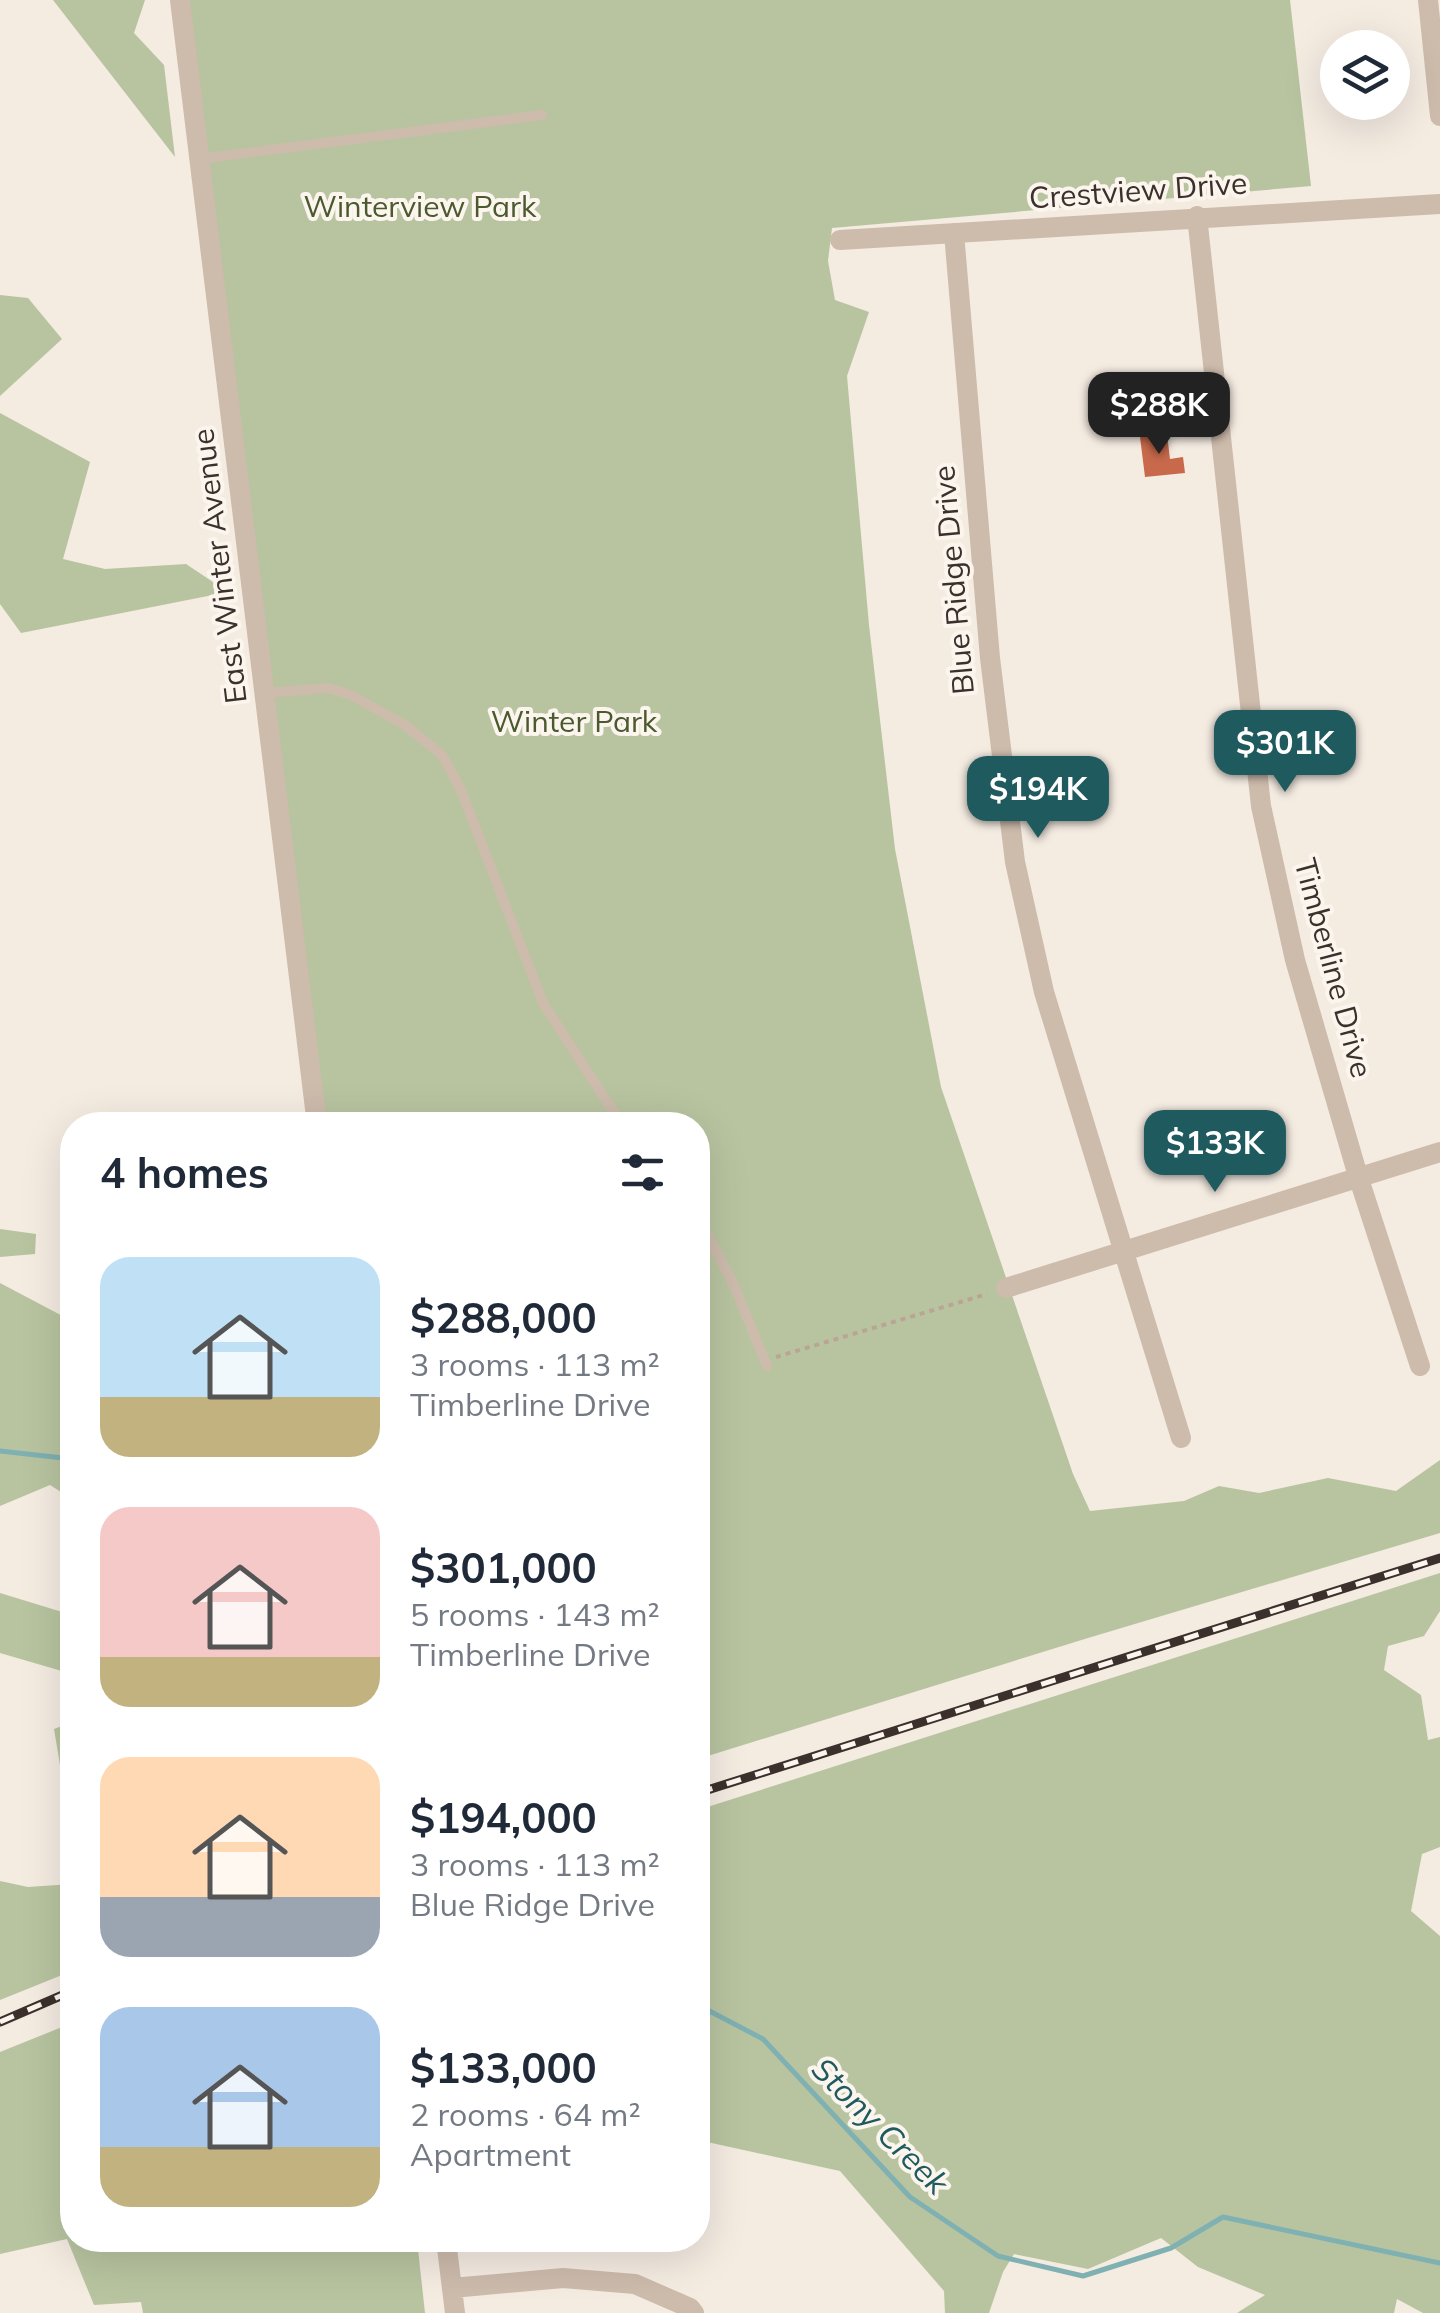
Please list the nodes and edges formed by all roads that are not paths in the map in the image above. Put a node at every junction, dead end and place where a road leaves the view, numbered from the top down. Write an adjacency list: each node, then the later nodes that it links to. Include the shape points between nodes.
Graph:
1 (180, 0): 5 (street, East Winter Avenue)
2 (1428, 0): 4 (street)
3 (542, 115): 5 (lane)
4 (1440, 116)
5 (200, 159): 10 (street, East Winter Avenue)
6 (1440, 204): 7 (street, Crestview Drive)
7 (1198, 216): 8 (street, Crestview Drive); 14 (street, Timberline Drive, via 1261,806 1295,960)
8 (954, 233): 9 (street, Crestview Drive); 16 (street, Blue Ridge Drive, via 990,658 1015,862 1044,992)
9 (840, 240)
10 (265, 693): 11 (street, East Winter Avenue); 12 (lane, via 328,688 349,694 442,754 462,790 542,1003)
11 (315, 1112)
12 (613, 1112)
13 (1440, 1152): 14 (street)
14 (1358, 1176): 16 (street); 19 (street, Timberline Drive)
15 (710, 1241): 18 (lane)
16 (1121, 1251): 17 (street); 20 (street, Blue Ridge Drive)
17 (1006, 1288)
18 (766, 1366)
19 (1420, 1366)
20 (1181, 1438)
21 (448, 2252): 22 (street)
22 (452, 2288): 23 (street); 24 (street, via 563,2278 635,2284)
23 (454, 2313)
24 (694, 2313)

